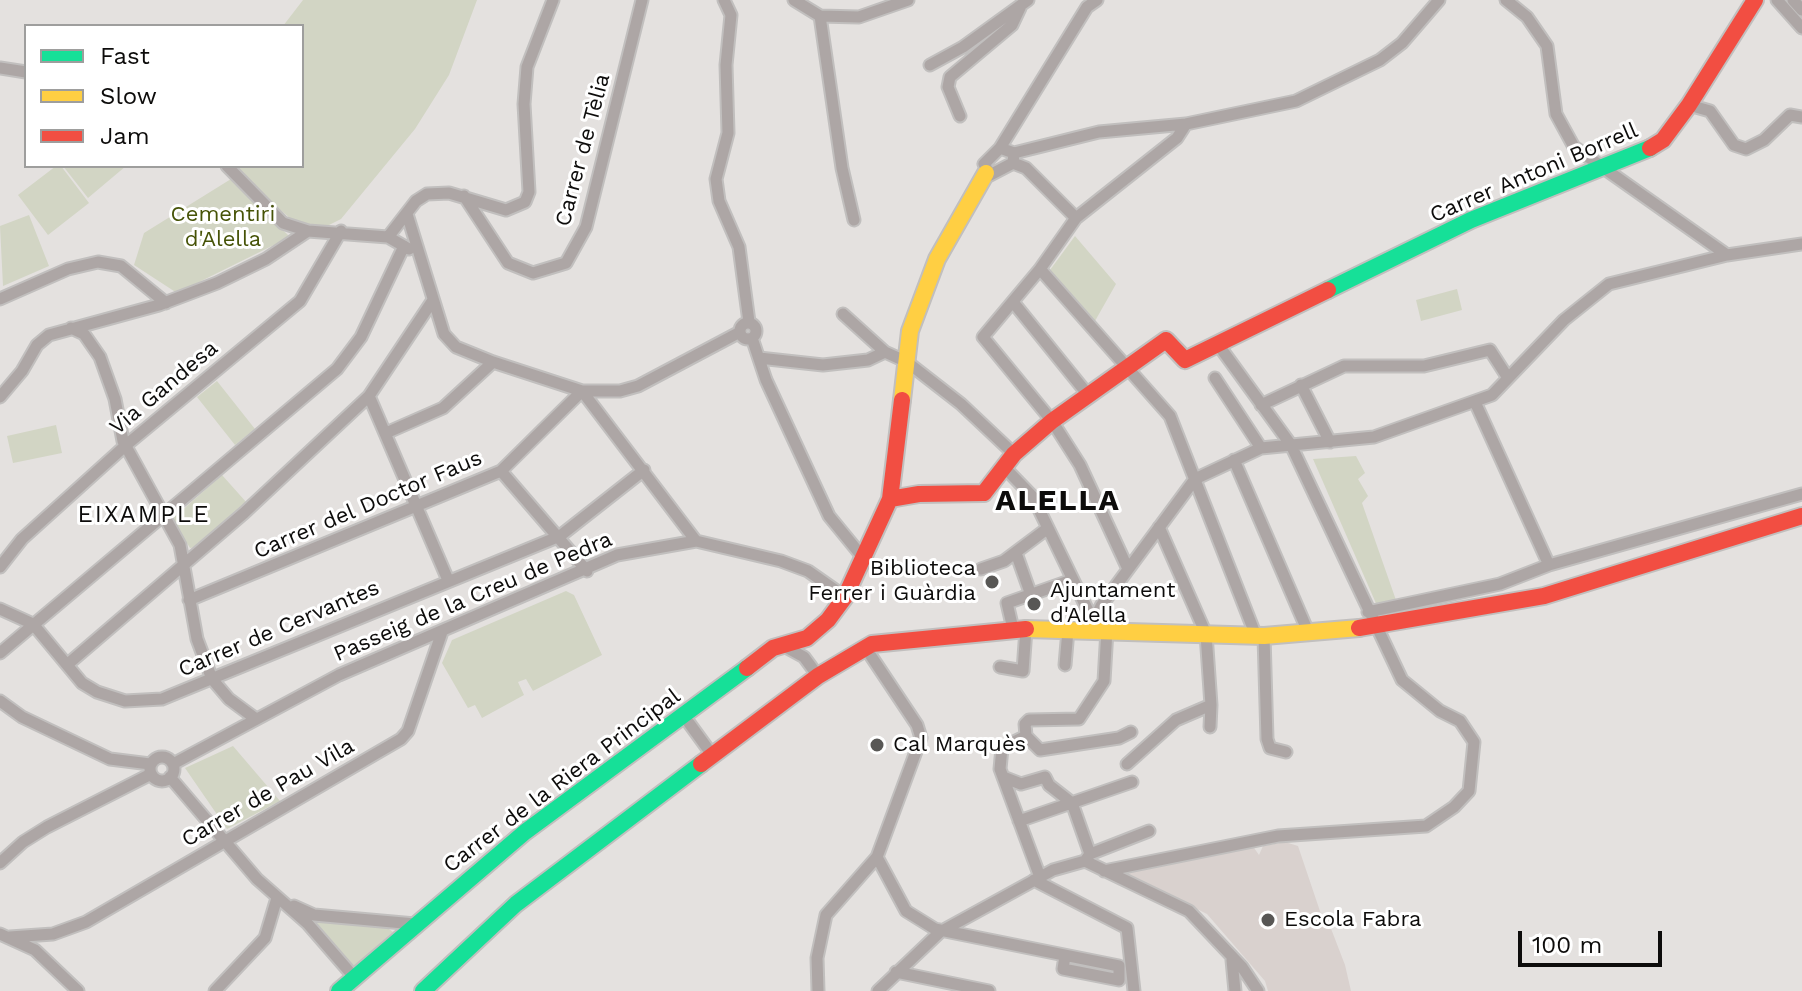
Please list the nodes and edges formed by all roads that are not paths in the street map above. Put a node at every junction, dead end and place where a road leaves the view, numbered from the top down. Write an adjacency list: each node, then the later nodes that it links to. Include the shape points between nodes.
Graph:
1 (553, 0): 28 (street, via 527,67 525,202 506,210)
2 (642, 0): 28 (street, Carrer de Tèlia, via 586,227 566,263 533,273 508,263)
3 (724, 0): 45 (street, via 731,15 728,133 716,179 719,201 739,247)
4 (794, 0): 14 (street)
5 (908, 0): 14 (street, via 859,17)
6 (1097, 0): 23 (street, via 1087,7)
7 (1439, 0): 22 (street, via 1402,43 1340,81 1296,101)
8 (1506, 0): 26 (street, via 1527,17 1547,46 1563,132)
9 (1755, 0): 19 (street, Carrer Antoni Borrell)
10 (1777, 0): 15 (street)
11 (1793, 0): 13 (street)
12 (1024, 4): 16 (street); 20 (street, via 1012,25 950,77 948,87)
13 (1802, 10)
14 (820, 16): 31 (street)
15 (1802, 28)
16 (930, 65)
17 (0, 68): 18 (street)
18 (24, 72)
19 (1689, 105): 21 (street, via 1710,111 1734,145 1746,149 1790,115); 26 (street, Carrer Antoni Borrell, via 1663,140)
20 (960, 116)
21 (1802, 117)
22 (1186, 124): 24 (street, via 1099,132); 30 (street, via 1177,138)
23 (1000, 148): 24 (street, via 1009,149); 27 (street, via 988,158)
24 (1014, 158): 27 (street, via 996,175); 30 (street)
25 (229, 168): 32 (street, via 272,215)
26 (1602, 169): 38 (street); 49 (street, Carrer Antoni Borrell, via 1471,220)
27 (986, 173): 53 (street, via 937,259 910,331)
28 (464, 196): 29 (street, via 427,194)
29 (407, 214): 34 (street); 37 (street)
30 (1076, 218): 39 (street)
31 (854, 220)
32 (308, 231): 33 (street); 43 (street, via 266,259)
33 (341, 231): 34 (street); 70 (street, Via Gandesa, via 300,301)
34 (388, 237): 36 (street)
35 (1802, 244): 38 (street)
36 (404, 246): 37 (street); 80 (street, via 381,300 344,362)
37 (417, 253): 41 (street)
38 (1727, 255): 56 (street, via 1609,284 1564,320)
39 (1040, 269): 42 (street); 54 (street)
40 (0, 299): 43 (street, via 68,269 98,262 121,266)
41 (433, 300): 52 (street, via 451,343); 61 (street)
42 (1013, 302): 62 (street); 66 (street, via 983,337)
43 (166, 303): 46 (street)
44 (843, 314): 50 (street)
45 (749, 322): 47 (street); 48 (street, via 757,331)
46 (71, 328): 60 (street, via 37,345); 70 (street, via 84,334 100,357)
47 (740, 332): 48 (street, via 745,339); 59 (street, via 638,386)
48 (752, 338): 51 (street)
49 (1217, 343): 54 (street, Carrer Antoni Borrell, via 1185,360 1166,340); 64 (street)
50 (885, 352): 51 (street, via 868,360 823,365); 53 (street)
51 (759, 358): 87 (street, via 829,516)
52 (493, 362): 58 (street); 67 (street, via 443,408)
53 (907, 362): 73 (street, via 961,404); 78 (street)
54 (1127, 368): 62 (street); 76 (street, via 1170,416)
55 (1215, 378): 71 (street)
56 (1508, 378): 57 (street, via 1490,350 1424,366 1344,366); 63 (street, via 1492,395)
57 (1301, 385): 64 (street); 68 (street)
58 (582, 391): 59 (street); 65 (street); 75 (street, Carrer del Doctor Faus)
59 (603, 393): 65 (street)
60 (2, 394)
61 (369, 396): 67 (street); 89 (street)
62 (1089, 396): 66 (street)
63 (1475, 402): 68 (street, via 1374,437); 88 (street)
64 (1261, 405): 69 (street)
65 (598, 411): 74 (street)
66 (1052, 421): 73 (street); 92 (street, via 1080,465)
67 (386, 433): 79 (street)
68 (1330, 442): 69 (street)
69 (1291, 445): 71 (street); 100 (street)
70 (125, 446): 80 (street); 90 (street, Via Gandesa, via 22,539)
71 (1261, 448): 72 (street)
72 (1234, 460): 76 (street); 107 (street)
73 (1009, 461): 78 (street, via 984,493); 82 (street)
74 (644, 470): 84 (street, Carrer de Cervantes); 85 (street)
75 (501, 471): 79 (street, Carrer del Doctor Faus); 84 (street)
76 (1195, 479): 83 (street); 108 (street)
77 (1802, 494): 88 (street)
78 (890, 499): 87 (street)
79 (416, 507): 94 (street); 98 (street, Carrer del Doctor Faus)
80 (163, 515): 89 (street, via 180,545); 101 (street)
81 (1802, 516): 100 (street, via 1544,596)
82 (1047, 527): 86 (street); 95 (street)
83 (1159, 527): 92 (street); 106 (street)
84 (560, 536): 93 (street); 94 (street, Carrer de Cervantes)
85 (696, 541): 93 (street, Passeig de la Creu de Pedra, via 617,555); 97 (street, Passeig de la Creu de Pedra, via 808,571)
86 (1016, 553): 91 (street); 96 (street)
87 (865, 560): 97 (street)
88 (1549, 565): 100 (street)
89 (184, 566): 98 (street); 114 (street)
90 (0, 567)
91 (981, 569)
92 (1128, 569): 102 (street)
93 (587, 571): 105 (street, Passeig de la Creu de Pedra)
94 (448, 580): 118 (street, Carrer de Cervantes)
95 (1072, 580): 96 (street); 102 (street)
96 (1031, 595): 103 (street, via 1007,603)
97 (845, 597): 109 (street)
98 (189, 600): 118 (street)
99 (0, 609): 101 (street)
100 (1371, 620): 107 (street); 143 (street, via 1402,680 1460,721 1474,742 1469,791 1454,807 1426,826 1278,836)
101 (33, 624): 112 (street); 114 (street, Carrer de Cervantes)
102 (1097, 627): 104 (street); 106 (street); 127 (street, via 1104,681 1079,719 1029,720)
103 (1020, 629): 104 (street); 111 (street); 116 (street, via 1023,671)
104 (1068, 630): 115 (street)
105 (442, 632): 122 (street, Passeig de la Creu de Pedra, via 339,675); 139 (street, Carrer de Pau Vila, via 401,739)
106 (1206, 634): 108 (street); 120 (street)
107 (1309, 634): 108 (street)
108 (1260, 636): 128 (street, via 1267,739 1270,748)
109 (807, 638): 110 (street, Carrer de la Riera Principal); 113 (street)
110 (782, 645): 113 (street); 121 (street, Carrer de la Riera Principal)
111 (865, 647): 117 (street); 140 (street, via 921,738)
112 (0, 653)
113 (804, 657): 117 (street)
114 (68, 664): 118 (street, Carrer de Cervantes, via 82,683 125,701 162,699)
115 (1065, 665)
116 (1000, 667)
117 (818, 676): 129 (street)
118 (212, 679): 122 (street)
119 (0, 701): 132 (street, via 110,759)
120 (1211, 705): 125 (street); 131 (street, via 1176,720)
121 (697, 706): 123 (street); 124 (street, Carrer de la Riera Principal)
122 (256, 719): 130 (street, Passeig de la Creu de Pedra)
123 (689, 723): 124 (street); 129 (street)
124 (669, 726): 147 (street, Carrer de la Riera Principal, via 525,832)
125 (1210, 727)
126 (1131, 732): 127 (street, via 1040,750)
127 (1026, 736): 134 (street, via 1002,748)
128 (1286, 752)
129 (713, 756): 159 (street, via 516,904)
130 (173, 764): 132 (street, via 162,756); 133 (street)
131 (1127, 764)
132 (150, 769): 133 (street, via 159,781); 142 (street, via 23,842)
133 (170, 777): 139 (street)
134 (1003, 777): 136 (street, via 1021,784 1045,777); 137 (street)
135 (1132, 782): 136 (street)
136 (1072, 803): 137 (street); 141 (street)
137 (1019, 821): 144 (street)
138 (1149, 831): 141 (street)
139 (224, 842): 145 (street); 149 (street, Carrer de Pau Vila, via 86,922)
140 (877, 857): 148 (street, via 906,911); 160 (street, via 826,915 817,958)
141 (1088, 858): 143 (street); 144 (street)
142 (0, 863)
143 (1104, 871): 153 (street, via 1189,911)
144 (1037, 879): 148 (street); 163 (street, via 1127,928)
145 (281, 900): 146 (street); 157 (street, via 265,938)
146 (311, 919): 147 (street); 155 (street)
147 (415, 924): 155 (street, Carrer de la Riera Principal)
148 (943, 931): 152 (street); 154 (street)
149 (53, 934): 150 (street, Carrer de Pau Vila); 151 (street, Carrer de Pau Vila)
150 (5, 935): 151 (street)
151 (35, 950): 156 (street)
152 (1065, 956): 152 (street, via 1119,966 1119,980 1063,969)
153 (1232, 960): 164 (street); 165 (street)
154 (896, 972): 161 (street); 162 (street)
155 (354, 977): 158 (street, Carrer de la Riera Principal)
156 (78, 991)
157 (215, 991)
158 (339, 991)
159 (423, 991)
160 (818, 991)
161 (878, 991)
162 (989, 991)
163 (1134, 991)
164 (1235, 991)
165 (1258, 991)

